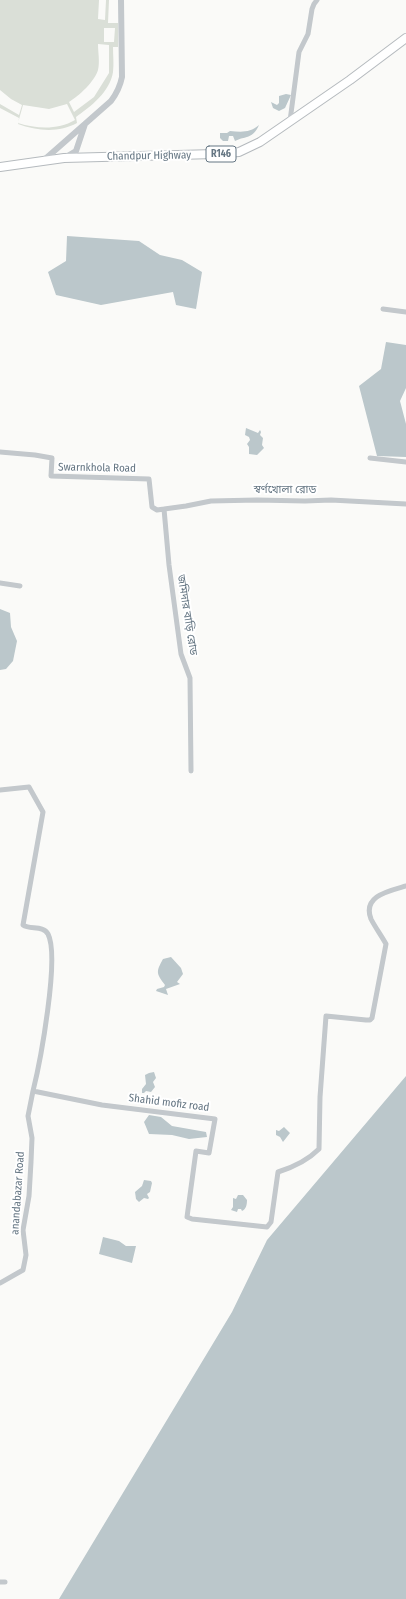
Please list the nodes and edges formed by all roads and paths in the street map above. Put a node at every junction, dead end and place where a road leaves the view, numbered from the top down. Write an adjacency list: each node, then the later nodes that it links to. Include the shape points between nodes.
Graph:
1 (121, 0): 5 (street, via 120,86 111,101)
2 (317, 0): 4 (street, via 312,9 308,34 299,52)
3 (406, 38): 4 (main road, Chandpur Highway / R146)
4 (290, 121): 6 (main road, Chandpur Highway / R146, via 260,142 239,152)
5 (85, 124): 6 (street, via 76,151); 7 (street)
6 (64, 158): 7 (main road, Chandpur Highway / R146)
7 (44, 160): 8 (main road, Chandpur Highway / R146)
8 (0, 167)
9 (383, 309): 10 (street)
10 (406, 312)
11 (0, 452): 15 (street, Swarnkhola Road, via 52,458 51,476 149,479 152,507 157,510)
12 (370, 458): 13 (street)
13 (406, 462)
14 (406, 504): 15 (street, স্বর্ণখোলা রোড, via 331,500 242,500 211,501)
15 (164, 509): 18 (street, জমিদার বাড়ি রোড, via 181,654 190,678)
16 (0, 582): 17 (street)
17 (20, 586)
18 (191, 772)
19 (0, 790): 21 (street, via 30,787 43,812 23,925 44,930 48,933 50,943 48,1001)
20 (406, 886): 21 (street, Shahid mofiz road, via 383,894 370,902 372,920 386,944 372,1018 366,1020 326,1016 319,1149 298,1165 278,1172 271,1222 267,1227 187,1217 196,1151 209,1153 215,1119 129,1109)
21 (33, 1091): 22 (street, anandabazar Road, via 28,1116 32,1138 29,1196 23,1230 25,1262 23,1270)
22 (0, 1283)

